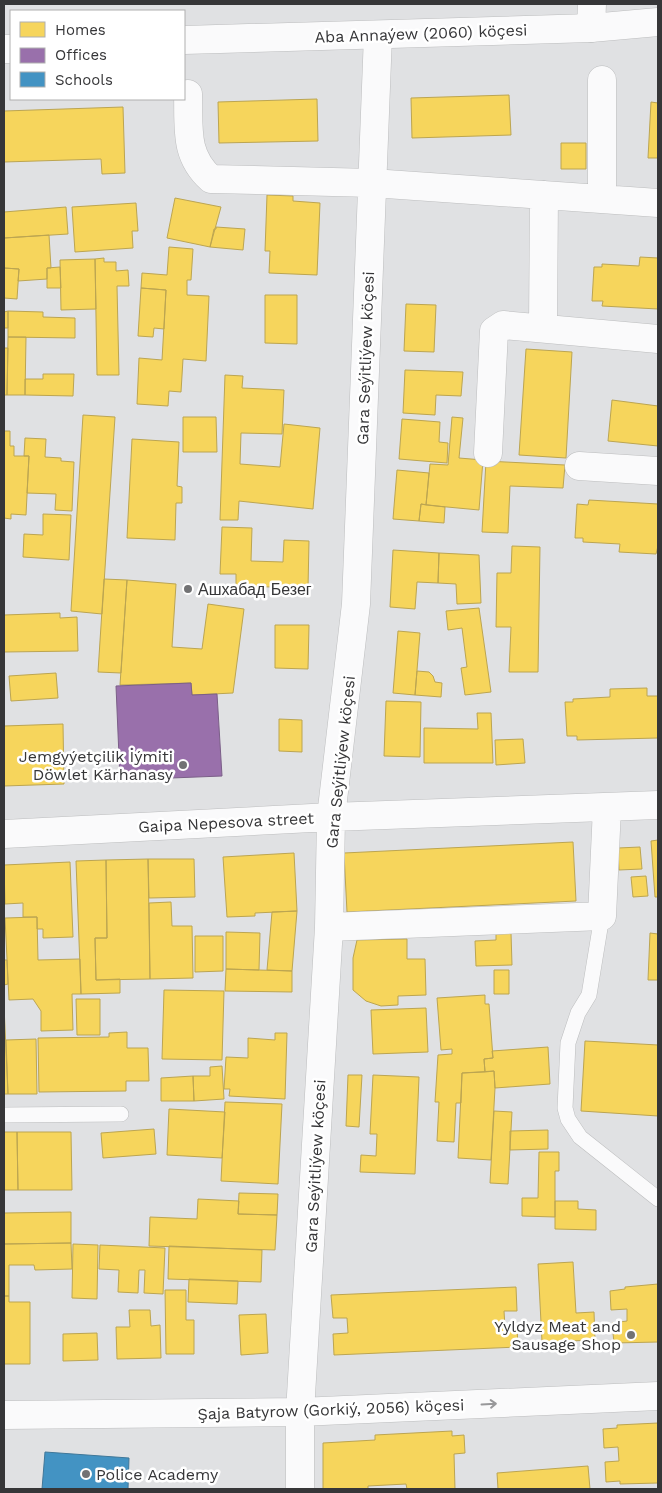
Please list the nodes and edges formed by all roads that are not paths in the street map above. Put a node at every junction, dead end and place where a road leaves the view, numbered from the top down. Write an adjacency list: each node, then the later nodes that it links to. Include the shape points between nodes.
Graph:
1 (591, 16): 2 (street, Aba Annaýew (2060) köçesi); 3 (street, Aba Annaýew (2060) köçesi)
2 (658, 22)
3 (378, 35): 4 (street, Aba Annaýew (2060) köçesi); 7 (street, Gara Seýitliýew köçesi)
4 (185, 40)
5 (602, 80): 9 (street)
6 (188, 94): 7 (street, via 189,144 199,168 211,179)
7 (372, 183): 8 (street); 18 (street, Gara Seýitliýew köçesi, via 356,604)
8 (544, 196): 9 (street); 11 (street)
9 (602, 200): 10 (street)
10 (658, 203)
11 (543, 328): 12 (street); 13 (street, via 503,325 494,331)
12 (658, 339)
13 (488, 454)
14 (580, 466): 15 (street)
15 (658, 471)
16 (658, 805): 17 (street, Gaipa Nepesova street)
17 (607, 808): 18 (street, Gaipa Nepesova street); 20 (street)
18 (331, 816): 19 (street, Gaipa Nepesova street); 21 (street, Gara Seýitliýew köçesi)
19 (4, 834)
20 (602, 916): 21 (street); 24 (lane, via 588,995 568,1042 565,1108 580,1137)
21 (329, 927): 26 (street, Gara Seýitliýew köçesi)
22 (121, 1114): 23 (lane)
23 (4, 1115)
24 (658, 1199)
25 (658, 1396): 26 (street, Şaja Batyrow (Gorkiý, 2056) köçesi, one-way to 25)
26 (300, 1412): 27 (street, Şaja Batyrow (Gorkiý, 2056) köçesi); 28 (street, Gara Seýitliýew köçesi)
27 (4, 1416)
28 (300, 1489)

